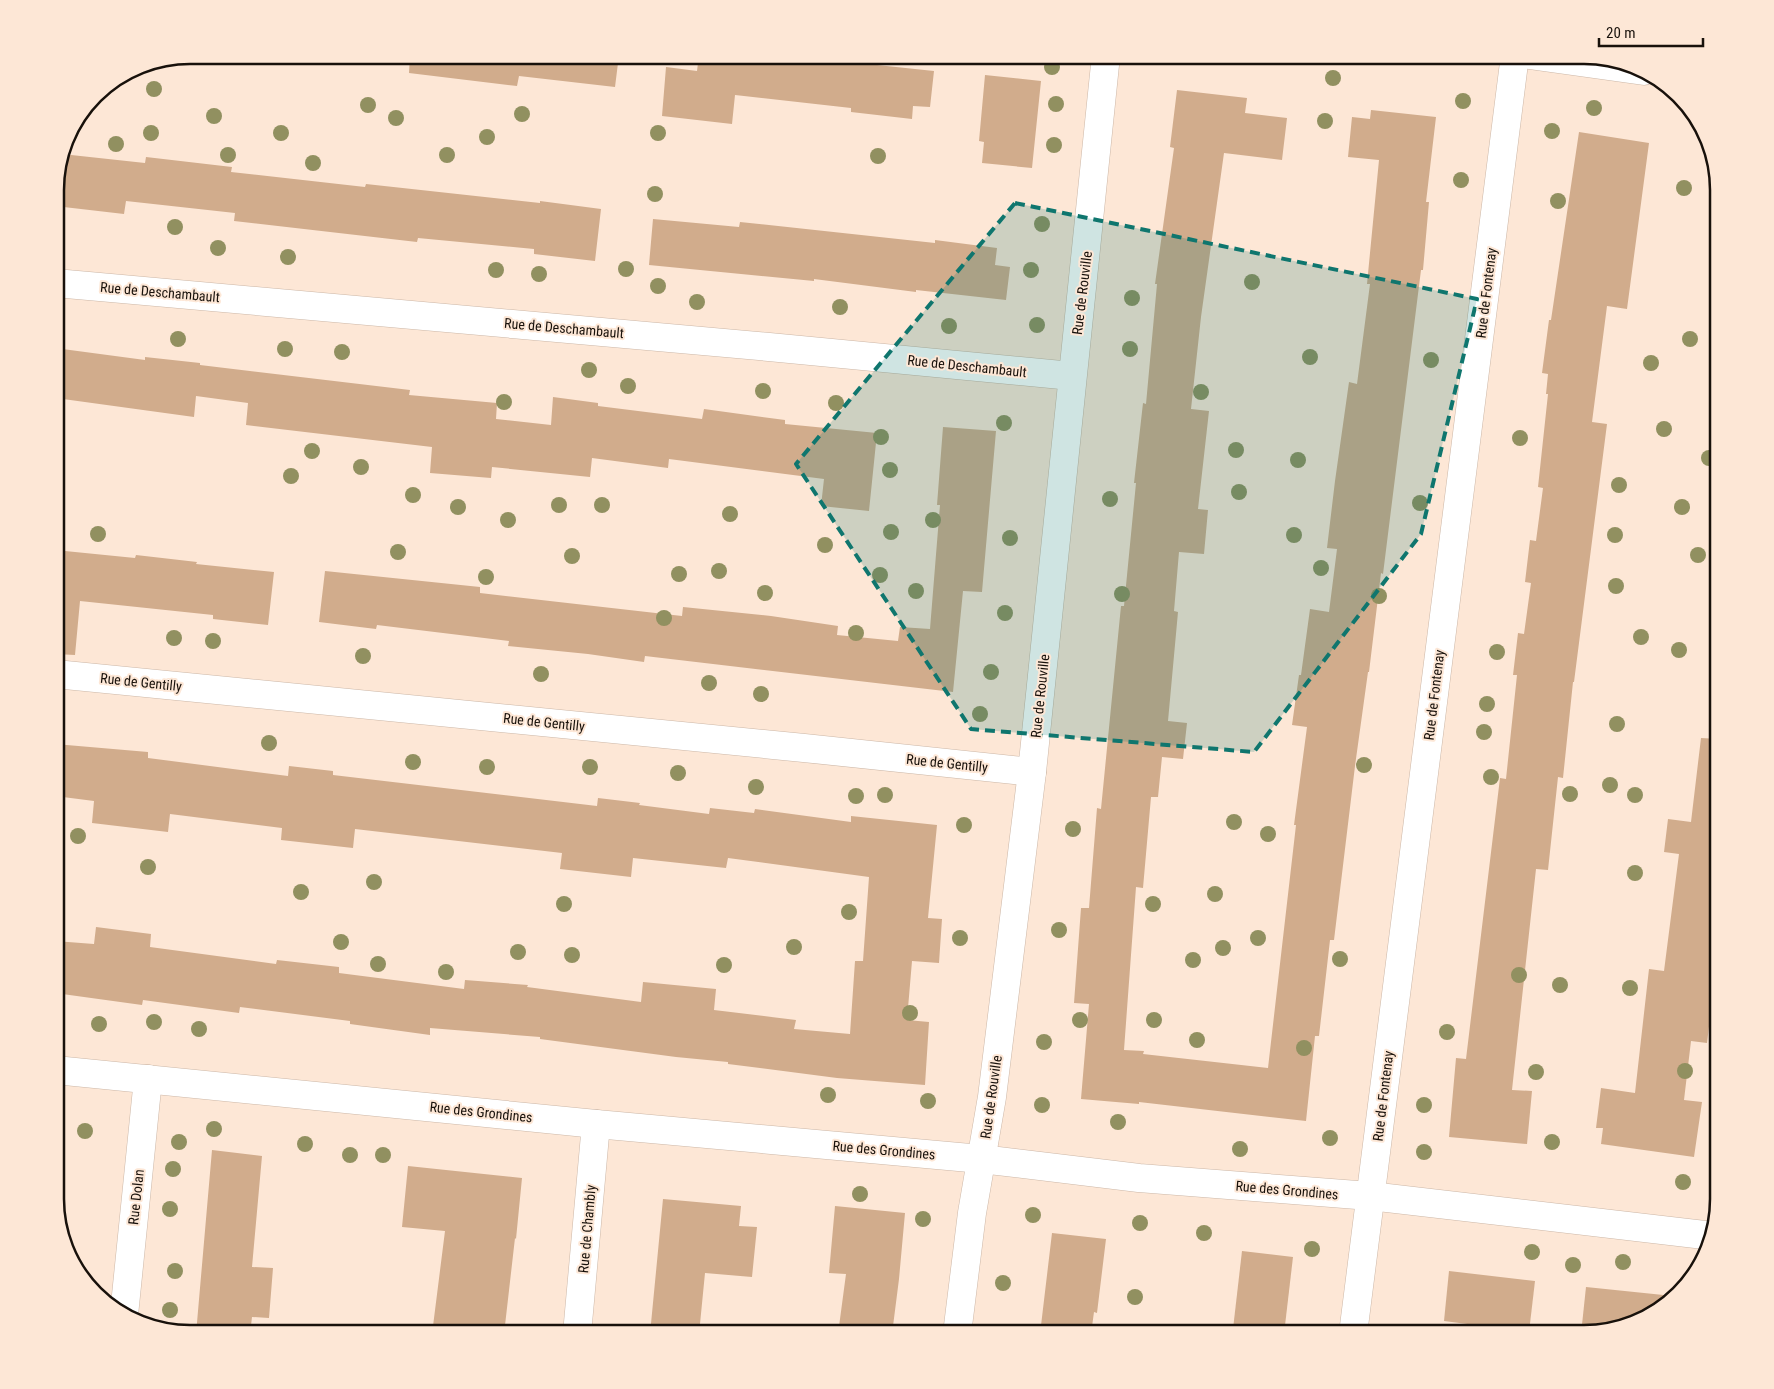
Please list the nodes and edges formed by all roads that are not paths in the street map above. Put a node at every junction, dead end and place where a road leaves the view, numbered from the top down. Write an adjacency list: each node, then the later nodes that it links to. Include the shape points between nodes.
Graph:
1 (1105, 64): 4 (street, Rue de Rouville)
2 (1514, 64): 11 (street, Rue de Fontenay)
3 (64, 284): 4 (street, Rue de Deschambault)
4 (1072, 376): 6 (street, Rue de Rouville)
5 (64, 675): 6 (street, Rue de Gentilly)
6 (1032, 772): 10 (street, Rue de Rouville, via 992,1096)
7 (64, 1071): 8 (street, Rue des Grondines)
8 (148, 1079): 9 (street, Rue des Grondines); 13 (street, Rue Dolan)
9 (596, 1124): 10 (street, Rue des Grondines); 14 (street, Rue de Chambly)
10 (981, 1159): 11 (street, Rue des Grondines, via 1139,1178); 15 (street, Rue de Rouville)
11 (1370, 1196): 12 (street, Rue des Grondines); 16 (street, Rue de Fontenay)
12 (1705, 1235)
13 (125, 1307)
14 (578, 1325)
15 (958, 1325)
16 (1354, 1325)

